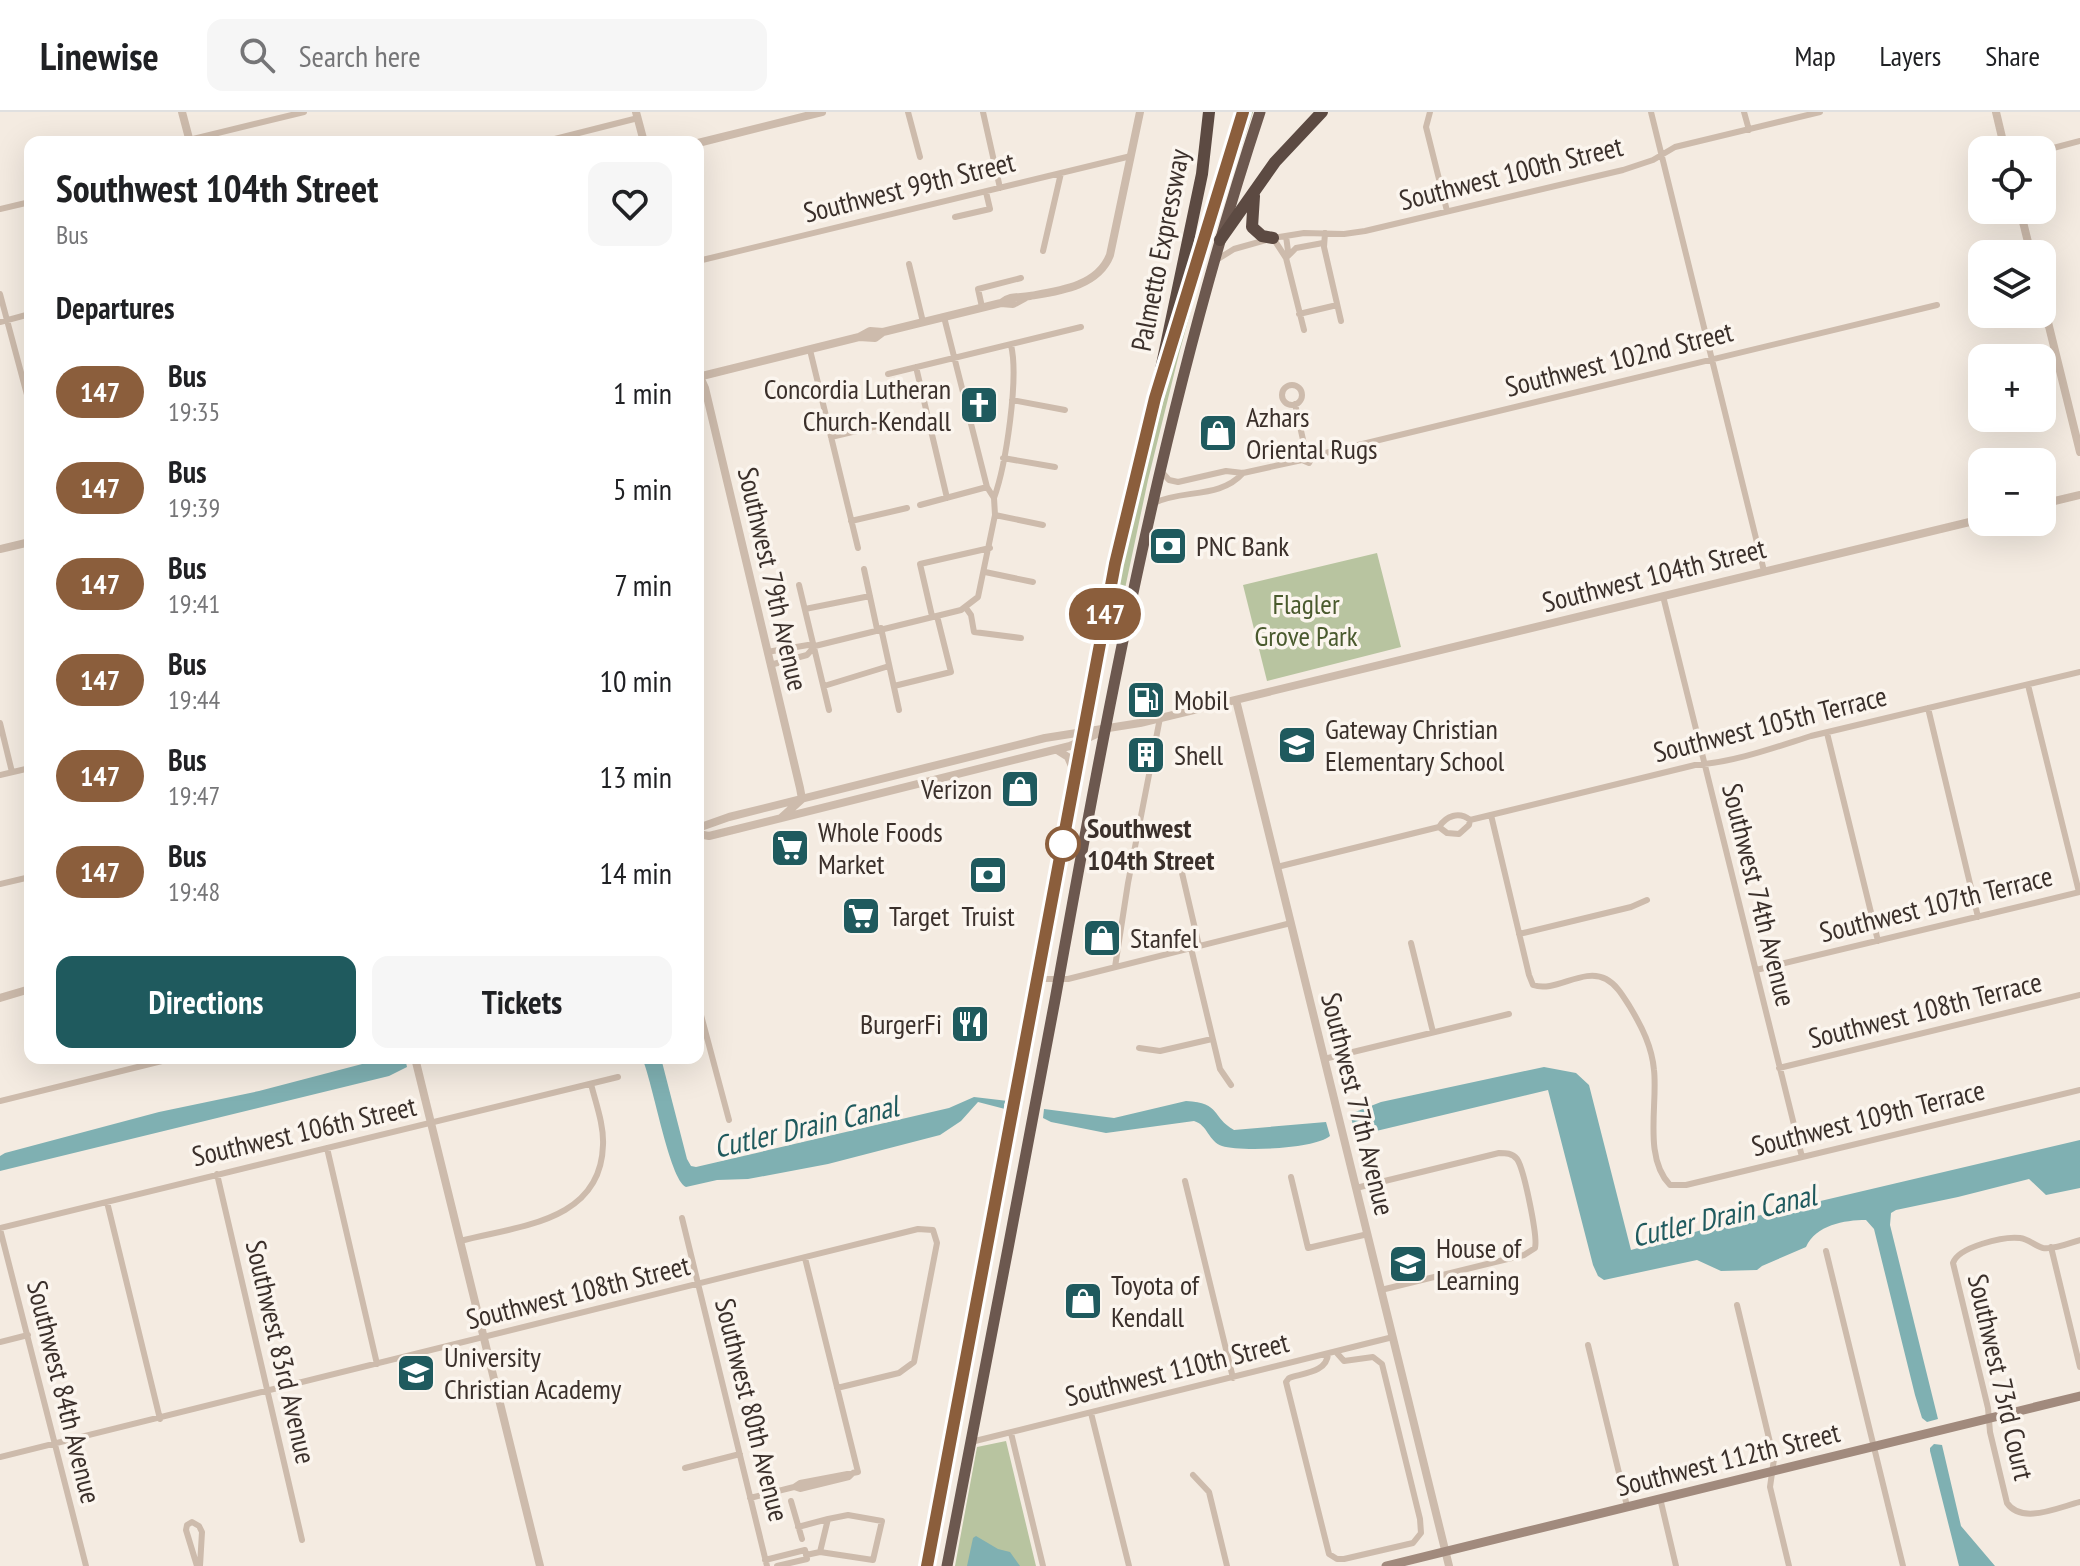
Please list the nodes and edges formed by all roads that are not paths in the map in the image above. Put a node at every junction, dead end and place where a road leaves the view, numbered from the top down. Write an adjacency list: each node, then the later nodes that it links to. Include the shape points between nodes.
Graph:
1 (182, 112): 18 (street)
2 (304, 112): 19 (street)
3 (822, 112): 24 (street)
4 (908, 112): 28 (street)
5 (983, 112): 30 (street)
6 (1140, 112): 27 (street)
7 (1209, 112): 70 (highway, Palmetto Expressway, via 1202,174)
8 (1243, 112): 70 (highway)
9 (1260, 112): 40 (highway)
10 (1322, 112): 31 (highway, Palmetto Expressway)
11 (1651, 112): 26 (street)
12 (1744, 112): 17 (street)
13 (1820, 112): 17 (street, Southwest 100th Street)
14 (1996, 112): 22 (street)
15 (1429, 113): 35 (street, via 1426,127)
16 (637, 115): 20 (street); 21 (street)
17 (1749, 130): 26 (street, Southwest 100th Street)
18 (189, 136)
19 (210, 136)
20 (564, 136)
21 (642, 136)
22 (2002, 136)
23 (2080, 141): 25 (street)
24 (704, 142)
25 (2056, 147)
26 (1662, 154): 35 (street, Southwest 100th Street, via 1623,170); 64 (street)
27 (1131, 156): 29 (street, Southwest 99th Street); 51 (street, via 1110,255 1101,272 1083,282)
28 (920, 157)
29 (1061, 173): 30 (street, Southwest 99th Street); 42 (street)
30 (1000, 188): 32 (street, Southwest 99th Street)
31 (1254, 190): 39 (highway, via 1252,227); 40 (highway, Palmetto Expressway)
32 (986, 192): 36 (street, via 990,209); 44 (street, Southwest 99th Street)
33 (24, 203): 34 (street)
34 (0, 209)
35 (1447, 211): 37 (street, Southwest 100th Street, via 1359,232)
36 (955, 217)
37 (1325, 233): 38 (street, Southwest 100th Street); 41 (street)
38 (1286, 236): 39 (street, Southwest 100th Street); 43 (street)
39 (1273, 238): 43 (street); 46 (street, Southwest 100th Street, via 1234,249)
40 (1220, 240): 46 (highway)
41 (1323, 243): 43 (street, via 1296,248); 49 (street)
42 (1043, 251)
43 (1286, 258): 52 (street)
44 (704, 260)
45 (909, 264): 57 (street)
46 (1212, 264): 80 (highway)
47 (1021, 278): 51 (street, via 978,289)
48 (0, 294): 55 (street)
49 (1337, 305): 52 (street); 56 (street)
50 (1937, 305): 64 (street, Southwest 102nd Street)
51 (982, 307): 54 (street)
52 (1299, 314): 60 (street)
53 (24, 316): 55 (street)
54 (944, 317): 57 (street); 63 (street)
55 (4, 321): 68 (street)
56 (1341, 321)
57 (923, 322): 62 (street, via 870,331)
58 (1081, 327): 61 (street)
59 (2049, 328): 76 (street)
60 (1304, 330)
61 (1011, 345): 63 (street); 71 (street)
62 (810, 350): 66 (street); 75 (street)
63 (954, 358): 65 (street); 84 (street)
64 (1712, 359): 77 (street, Southwest 102nd Street); 101 (street)
65 (916, 367): 67 (street); 86 (street)
66 (704, 374)
67 (888, 374)
68 (24, 386)
69 (704, 395): 113 (street, Southwest 79th Avenue)
70 (1155, 398): 128 (highway, via 1115,564)
71 (1012, 400): 73 (street); 78 (street)
72 (1295, 404): 77 (street)
73 (1065, 410)
74 (886, 424): 75 (street)
75 (831, 437): 93 (street)
76 (2080, 452)
77 (1307, 456): 82 (street, Southwest 102nd Street)
78 (1003, 458): 79 (street); 87 (street)
79 (1055, 467)
80 (1159, 469): 81 (street, Southwest 102nd Street, via 1178,482); 90 (highway)
81 (1226, 471): 82 (street, Southwest 102nd Street); 83 (street)
82 (1243, 473): 83 (street, Southwest 102nd Street)
83 (1228, 485): 90 (street, Southwest 102nd Street)
84 (987, 487): 86 (street); 87 (street)
85 (2080, 495): 88 (street)
86 (947, 498): 89 (street)
87 (994, 498): 92 (street)
88 (2056, 501)
89 (920, 505)
90 (1151, 505): 126 (highway)
91 (907, 508): 93 (street)
92 (995, 515): 95 (street); 98 (street)
93 (851, 521): 97 (street)
94 (1968, 522): 101 (street, Southwest 104th Street)
95 (1043, 525)
96 (24, 543): 99 (street)
97 (858, 548)
98 (990, 548): 102 (street); 109 (street, via 920,564)
99 (0, 549)
100 (864, 569): 105 (street)
101 (1764, 571): 106 (street, Southwest 104th Street)
102 (985, 572): 103 (street); 107 (street, via 980,593)
103 (1033, 582)
104 (799, 585): 108 (street)
105 (870, 596): 108 (street); 110 (street)
106 (1663, 596): 120 (street, Southwest 104th Street); 132 (street, Southwest 74th Avenue)
107 (966, 608): 109 (street); 111 (street, via 974,632)
108 (805, 609): 112 (street)
109 (935, 616): 110 (street); 119 (street, via 951,672)
110 (879, 629): 112 (street); 115 (street)
111 (1021, 638)
112 (815, 646): 113 (street); 114 (street, via 807,655); 118 (street)
113 (767, 652): 114 (street, Southwest 79th Avenue)
114 (770, 665): 137 (street, Southwest 79th Avenue)
115 (889, 666): 118 (street); 119 (street)
116 (2080, 672): 117 (street, Southwest 105th Terrace)
117 (2028, 685): 121 (street, Southwest 105th Terrace); 148 (street)
118 (824, 686): 122 (street)
119 (894, 686): 123 (street)
120 (1236, 700): 124 (street, Southwest 104th Street); 145 (street, Southwest 77th Avenue)
121 (1928, 708): 127 (street, Southwest 105th Terrace); 150 (street)
122 (829, 710)
123 (899, 710)
124 (1160, 718): 126 (street, Southwest 104th Street); 156 (street)
125 (0, 723): 134 (street)
126 (1104, 731): 128 (street, Southwest 104th Street); 159 (highway)
127 (1827, 733): 132 (street, Southwest 105th Terrace); 153 (street)
128 (1082, 736): 129 (street, Southwest 104th Street); 130 (street, Southwest 104th Street); 136 (highway)
129 (1032, 741): 131 (street); 137 (street, Southwest 104th Street)
130 (1056, 750): 131 (street, Southwest 104th Street); 136 (street, via 1068,757)
131 (1019, 760): 139 (street, Southwest 104th Street)
132 (1704, 765): 138 (street, Southwest 105th Terrace); 157 (street, Southwest 74th Avenue)
133 (24, 769): 134 (street)
134 (12, 772): 135 (street)
135 (0, 775)
136 (1076, 776): 158 (highway)
137 (802, 799): 139 (street); 141 (street, Southwest 104th Street)
138 (1491, 815): 140 (street, Southwest 105th Terrace); 152 (street)
139 (781, 818): 143 (street, Southwest 104th Street)
140 (1470, 820): 142 (street, Southwest 105th Terrace, via 1455,815); 142 (street, Southwest 105th Terrace, via 1459,834)
141 (704, 824)
142 (1439, 827): 145 (street, Southwest 105th Terrace)
143 (704, 835)
144 (1179, 860): 155 (street)
145 (1277, 867): 151 (street, Southwest 77th Avenue)
146 (24, 878): 147 (street)
147 (0, 884)
148 (2080, 892): 150 (street, Southwest 107th Terrace)
149 (1647, 900): 152 (street)
150 (1978, 917): 153 (street, Southwest 107th Terrace)
151 (1291, 923): 155 (street); 168 (street, Southwest 77th Avenue)
152 (1519, 934): 180 (street, Southwest 109th Terrace, via 1536,986 1601,977 1619,990 1649,1045 1655,1078 1653,1134 1667,1183 1686,1185)
153 (1878, 941): 157 (street, Southwest 107th Terrace)
154 (1411, 943): 165 (street)
155 (1195, 947): 156 (street); 166 (street)
156 (1115, 967): 159 (street)
157 (1756, 970): 171 (street, Southwest 74th Avenue)
158 (1039, 979): 159 (street); 219 (highway)
159 (1058, 980): 216 (highway)
160 (24, 991): 162 (street)
161 (2080, 995): 171 (street, Southwest 108th Terrace)
162 (0, 998)
163 (1509, 1014): 165 (street)
164 (704, 1026): 177 (street)
165 (1433, 1032): 168 (street)
166 (1212, 1039): 167 (street, via 1160,1051); 174 (street, via 1220,1069)
167 (1139, 1048)
168 (1324, 1059): 184 (street, Southwest 77th Avenue)
169 (150, 1064): 176 (street)
170 (416, 1064): 178 (street)
171 (1779, 1068): 180 (street, Southwest 74th Avenue)
172 (618, 1077): 173 (street, Southwest 106th Street)
173 (591, 1084): 178 (street, Southwest 106th Street); 190 (street, via 603,1148 596,1177 574,1205 546,1221)
174 (1231, 1085)
175 (2080, 1090): 180 (street, Southwest 109th Terrace)
176 (0, 1101)
177 (729, 1120)
178 (431, 1123): 179 (street, Southwest 106th Street); 190 (street)
179 (327, 1148): 181 (street, Southwest 106th Street); 205 (street)
180 (1802, 1157)
181 (217, 1174): 185 (street, Southwest 106th Street); 210 (street, Southwest 83rd Avenue)
182 (1291, 1177): 188 (street, via 1308,1248)
183 (1185, 1181): 208 (street)
184 (1356, 1188): 188 (street, Southwest 77th Avenue); 195 (street, via 1499,1153 1514,1156 1520,1166 1535,1248)
185 (107, 1202): 187 (street, Southwest 106th Street); 214 (street)
186 (682, 1218): 194 (street, Southwest 80th Avenue)
187 (0, 1229): 197 (street, Southwest 84th Avenue)
188 (1368, 1234): 195 (street, Southwest 77th Avenue)
189 (2080, 1240): 191 (street)
190 (460, 1241): 198 (street)
191 (2051, 1247): 206 (street); 213 (street, Southwest 73rd Court, via 2013,1238 1957,1254 1954,1267)
192 (1826, 1251): 218 (street)
193 (805, 1258): 194 (street, Southwest 108th Street); 209 (street); 209 (street, Southwest 108th Street, via 918,1229 933,1230 937,1243 917,1354 909,1368)
194 (698, 1285): 198 (street, Southwest 108th Street); 220 (street, Southwest 80th Avenue)
195 (1381, 1290): 199 (street, Southwest 77th Avenue)
196 (1737, 1305): 223 (street, via 1774,1459)
197 (28, 1335): 200 (street); 217 (street, Southwest 84th Avenue)
198 (484, 1337): 205 (street, Southwest 108th Street); 241 (street)
199 (1393, 1337): 202 (street, Southwest 110th Street); 234 (street, Southwest 77th Avenue)
200 (0, 1342)
201 (1588, 1345): 229 (street)
202 (1336, 1352): 203 (street, Southwest 110th Street); 207 (street, via 1347,1361 1373,1357 1384,1368 1420,1519 1421,1533 1413,1543 1344,1559 1329,1554 1286,1385 1289,1378)
203 (1328, 1354): 204 (street, Southwest 110th Street); 207 (street, via 1323,1367)
204 (1303, 1360): 207 (street); 208 (street, Southwest 110th Street)
205 (377, 1364): 210 (street, Southwest 108th Street)
206 (2080, 1367)
207 (1304, 1374)
208 (1233, 1378): 212 (street, Southwest 110th Street)
209 (837, 1388): 225 (street, via 855,1472)
210 (270, 1392): 214 (street, Southwest 108th Street); 233 (street, Southwest 83rd Avenue)
211 (2080, 1396): 213 (main road, Southwest 112th Street)
212 (1091, 1413): 215 (street, Southwest 110th Street); 247 (street)
213 (1989, 1418): 218 (main road, Southwest 112th Street); 228 (street, Southwest 73rd Court, via 2010,1508 2029,1514)
214 (160, 1419): 217 (street, Southwest 108th Street)
215 (1011, 1433): 216 (street, Southwest 110th Street); 246 (street)
216 (971, 1442): 219 (highway); 245 (highway)
217 (55, 1444): 221 (street, Southwest 108th Street); 239 (street, Southwest 84th Avenue)
218 (1874, 1445): 223 (main road, Southwest 112th Street); 253 (street)
219 (950, 1447): 244 (highway)
220 (740, 1454): 222 (street); 225 (street, Southwest 80th Avenue)
221 (0, 1457)
222 (685, 1468)
223 (1772, 1471): 226 (main road, Southwest 112th Street); 252 (street, via 1770,1487)
224 (1193, 1475): 248 (street, via 1209,1492)
225 (750, 1498): 238 (street, Southwest 80th Avenue)
226 (1660, 1498): 229 (main road, Southwest 112th Street); 251 (street)
227 (791, 1501): 231 (street)
228 (2080, 1502)
229 (1627, 1506): 234 (main road, Southwest 112th Street)
230 (828, 1519): 231 (street); 235 (street); 237 (street, via 848,1515 882,1521 873,1560)
231 (798, 1527): 232 (street)
232 (802, 1539)
233 (302, 1540)
234 (1445, 1551): 249 (main road, Southwest 112th Street); 250 (street, Southwest 77th Avenue)
235 (820, 1552): 236 (street); 237 (street)
236 (806, 1555): 238 (street); 242 (street)
237 (852, 1557): 243 (street)
238 (766, 1563)
239 (86, 1566)
240 (198, 1566): 240 (street, via 202,1532 192,1522 186,1532)
241 (540, 1566)
242 (777, 1566)
243 (854, 1566)
244 (927, 1566)
245 (947, 1566)
246 (1043, 1566)
247 (1129, 1566)
248 (1227, 1566)
249 (1386, 1566)
250 (1449, 1566)
251 (1676, 1566)
252 (1789, 1566)
253 (1903, 1566)

